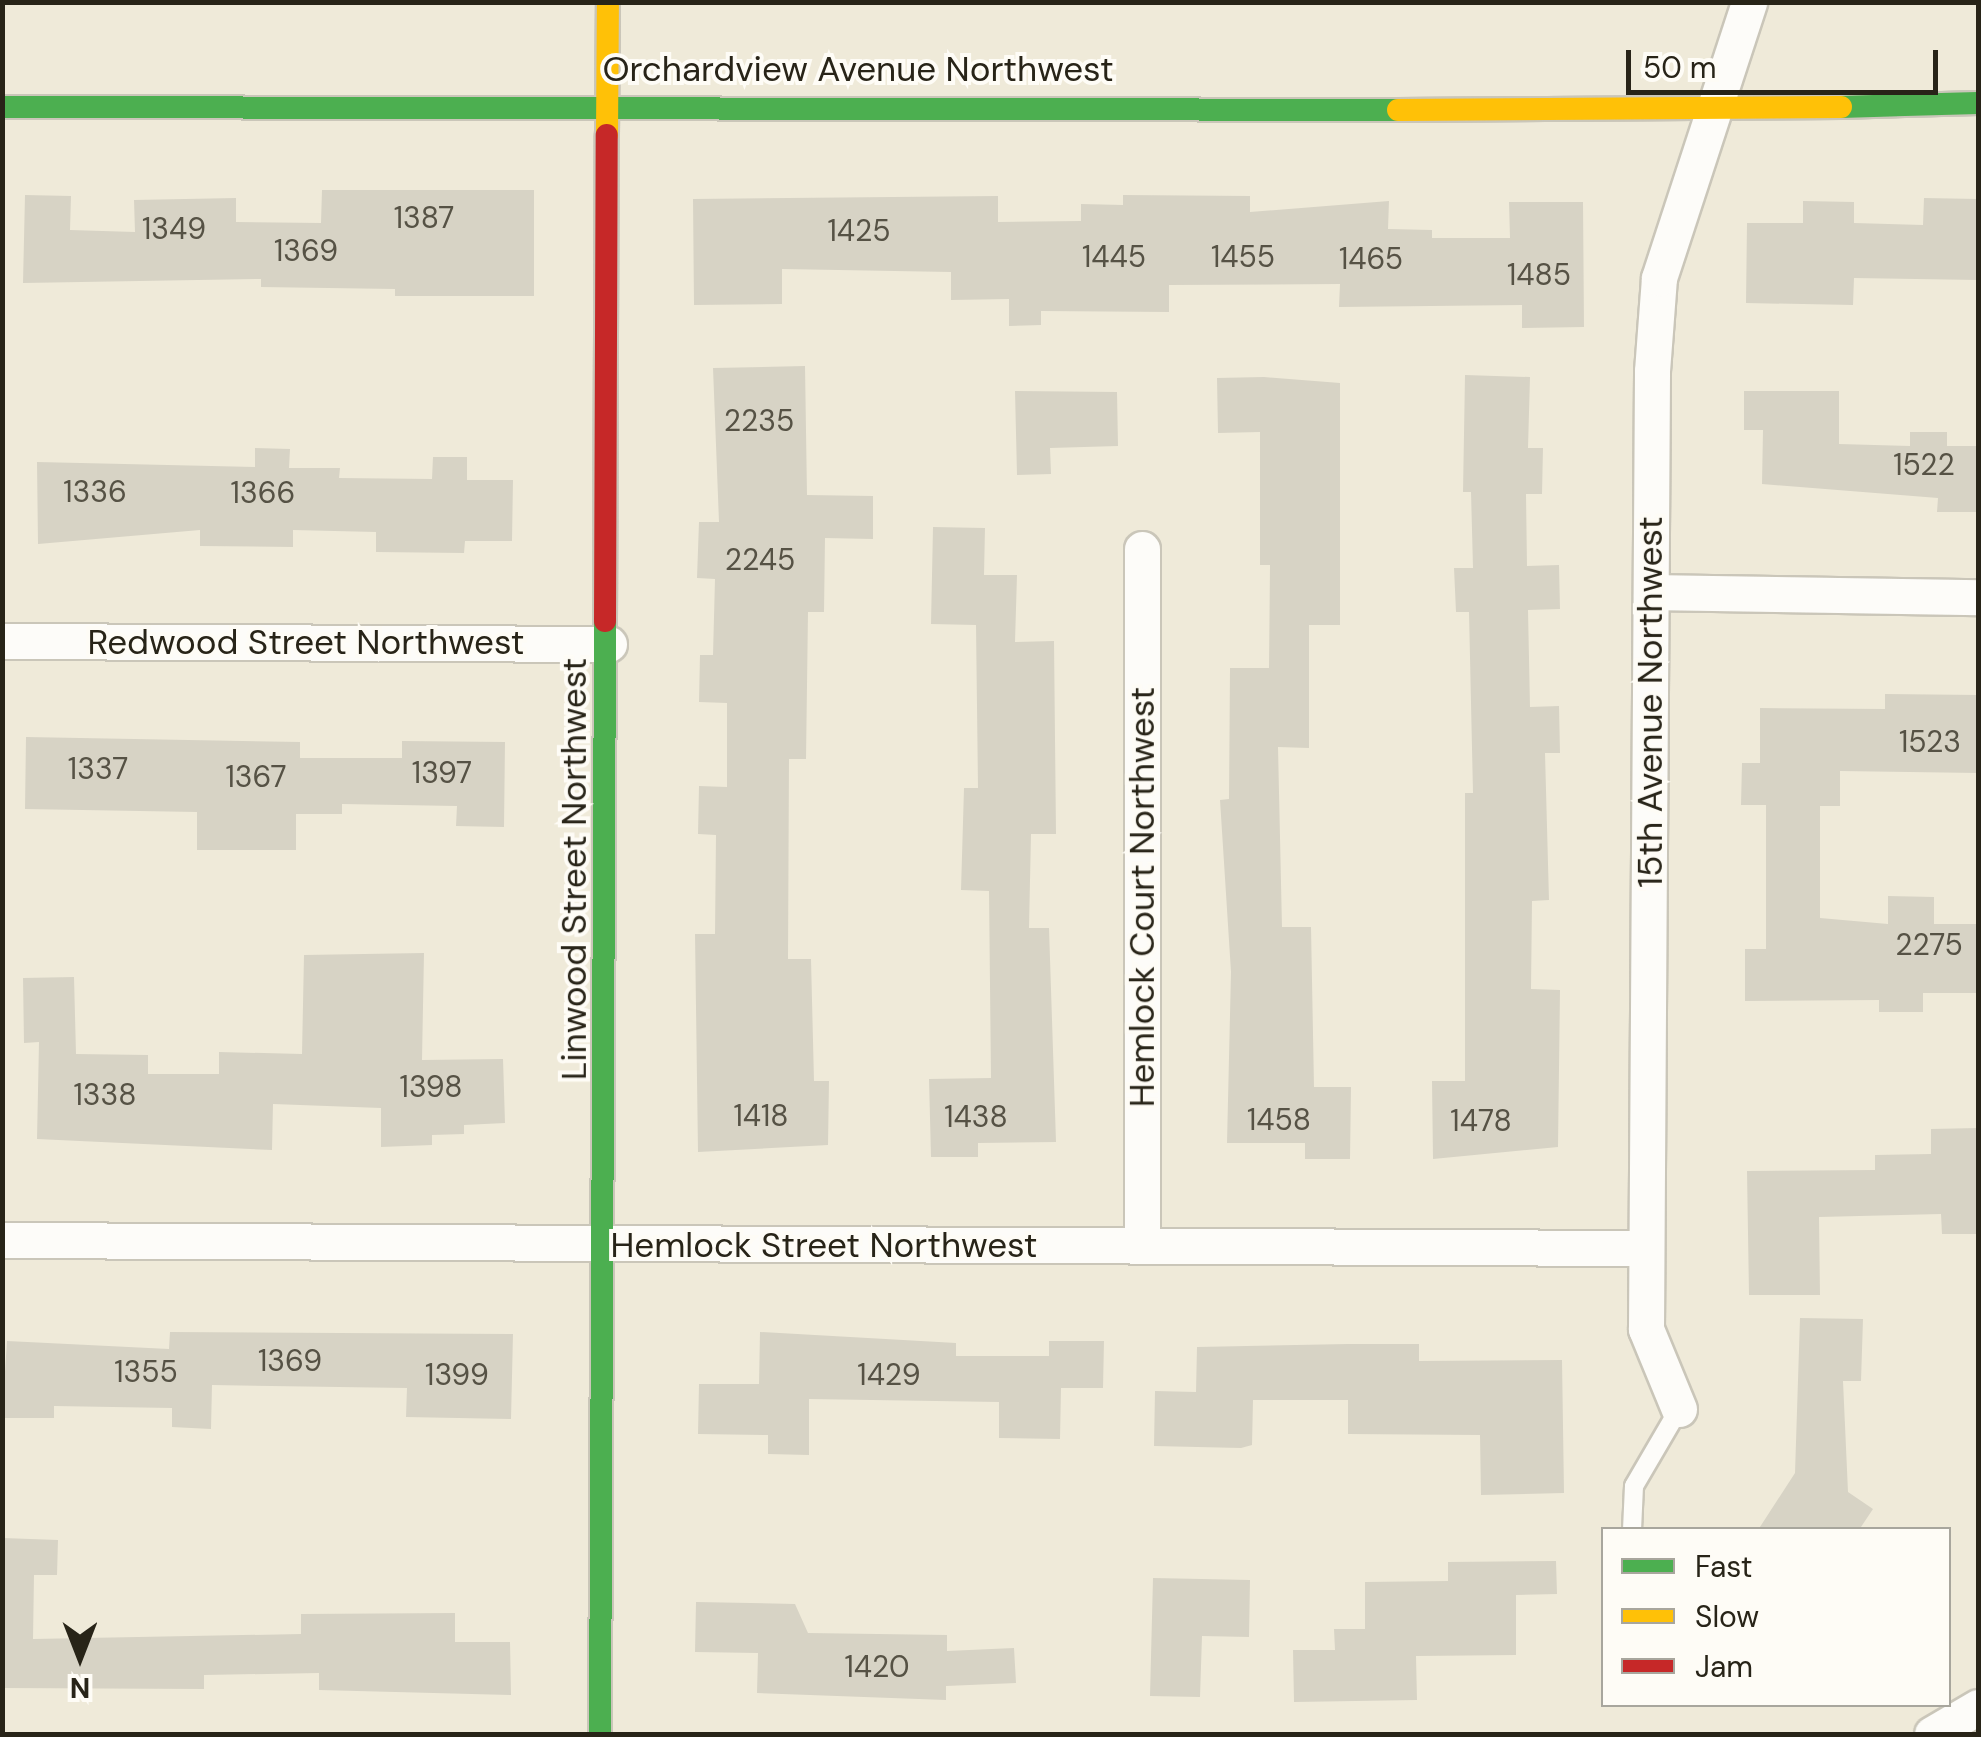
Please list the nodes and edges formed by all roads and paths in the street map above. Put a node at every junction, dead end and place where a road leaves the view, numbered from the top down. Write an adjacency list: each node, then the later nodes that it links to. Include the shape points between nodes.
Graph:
1 (608, 2): 3 (street, Linwood Street Northwest)
2 (1749, 2): 6 (street, 15th Avenue Northwest)
3 (608, 102): 5 (street, Orchardview Avenue Northwest); 6 (street, Orchardview Avenue Northwest); 11 (street, Linwood Street Northwest)
4 (1978, 103): 6 (street, Orchardview Avenue Northwest)
5 (2, 107)
6 (1713, 111): 8 (street, 15th Avenue Northwest, via 1659,278)
7 (1142, 549): 14 (street, Hemlock Court Northwest)
8 (1651, 592): 9 (street); 15 (street, 15th Avenue Northwest)
9 (1978, 596)
10 (2, 640): 11 (street, Redwood Street Northwest)
11 (609, 644): 13 (street, Linwood Street Northwest)
12 (2, 1240): 13 (street, Hemlock Street Northwest)
13 (609, 1245): 14 (street, Hemlock Street Northwest); 19 (street, Linwood Street Northwest)
14 (1142, 1245): 15 (street, Hemlock Street Northwest)
15 (1645, 1248): 16 (street, 15th Avenue Northwest, via 1646,1330)
16 (1679, 1409): 17 (lane, via 1634,1486)
17 (1632, 1527)
18 (1978, 1707): 20 (street)
19 (600, 1734)
20 (1932, 1734)

